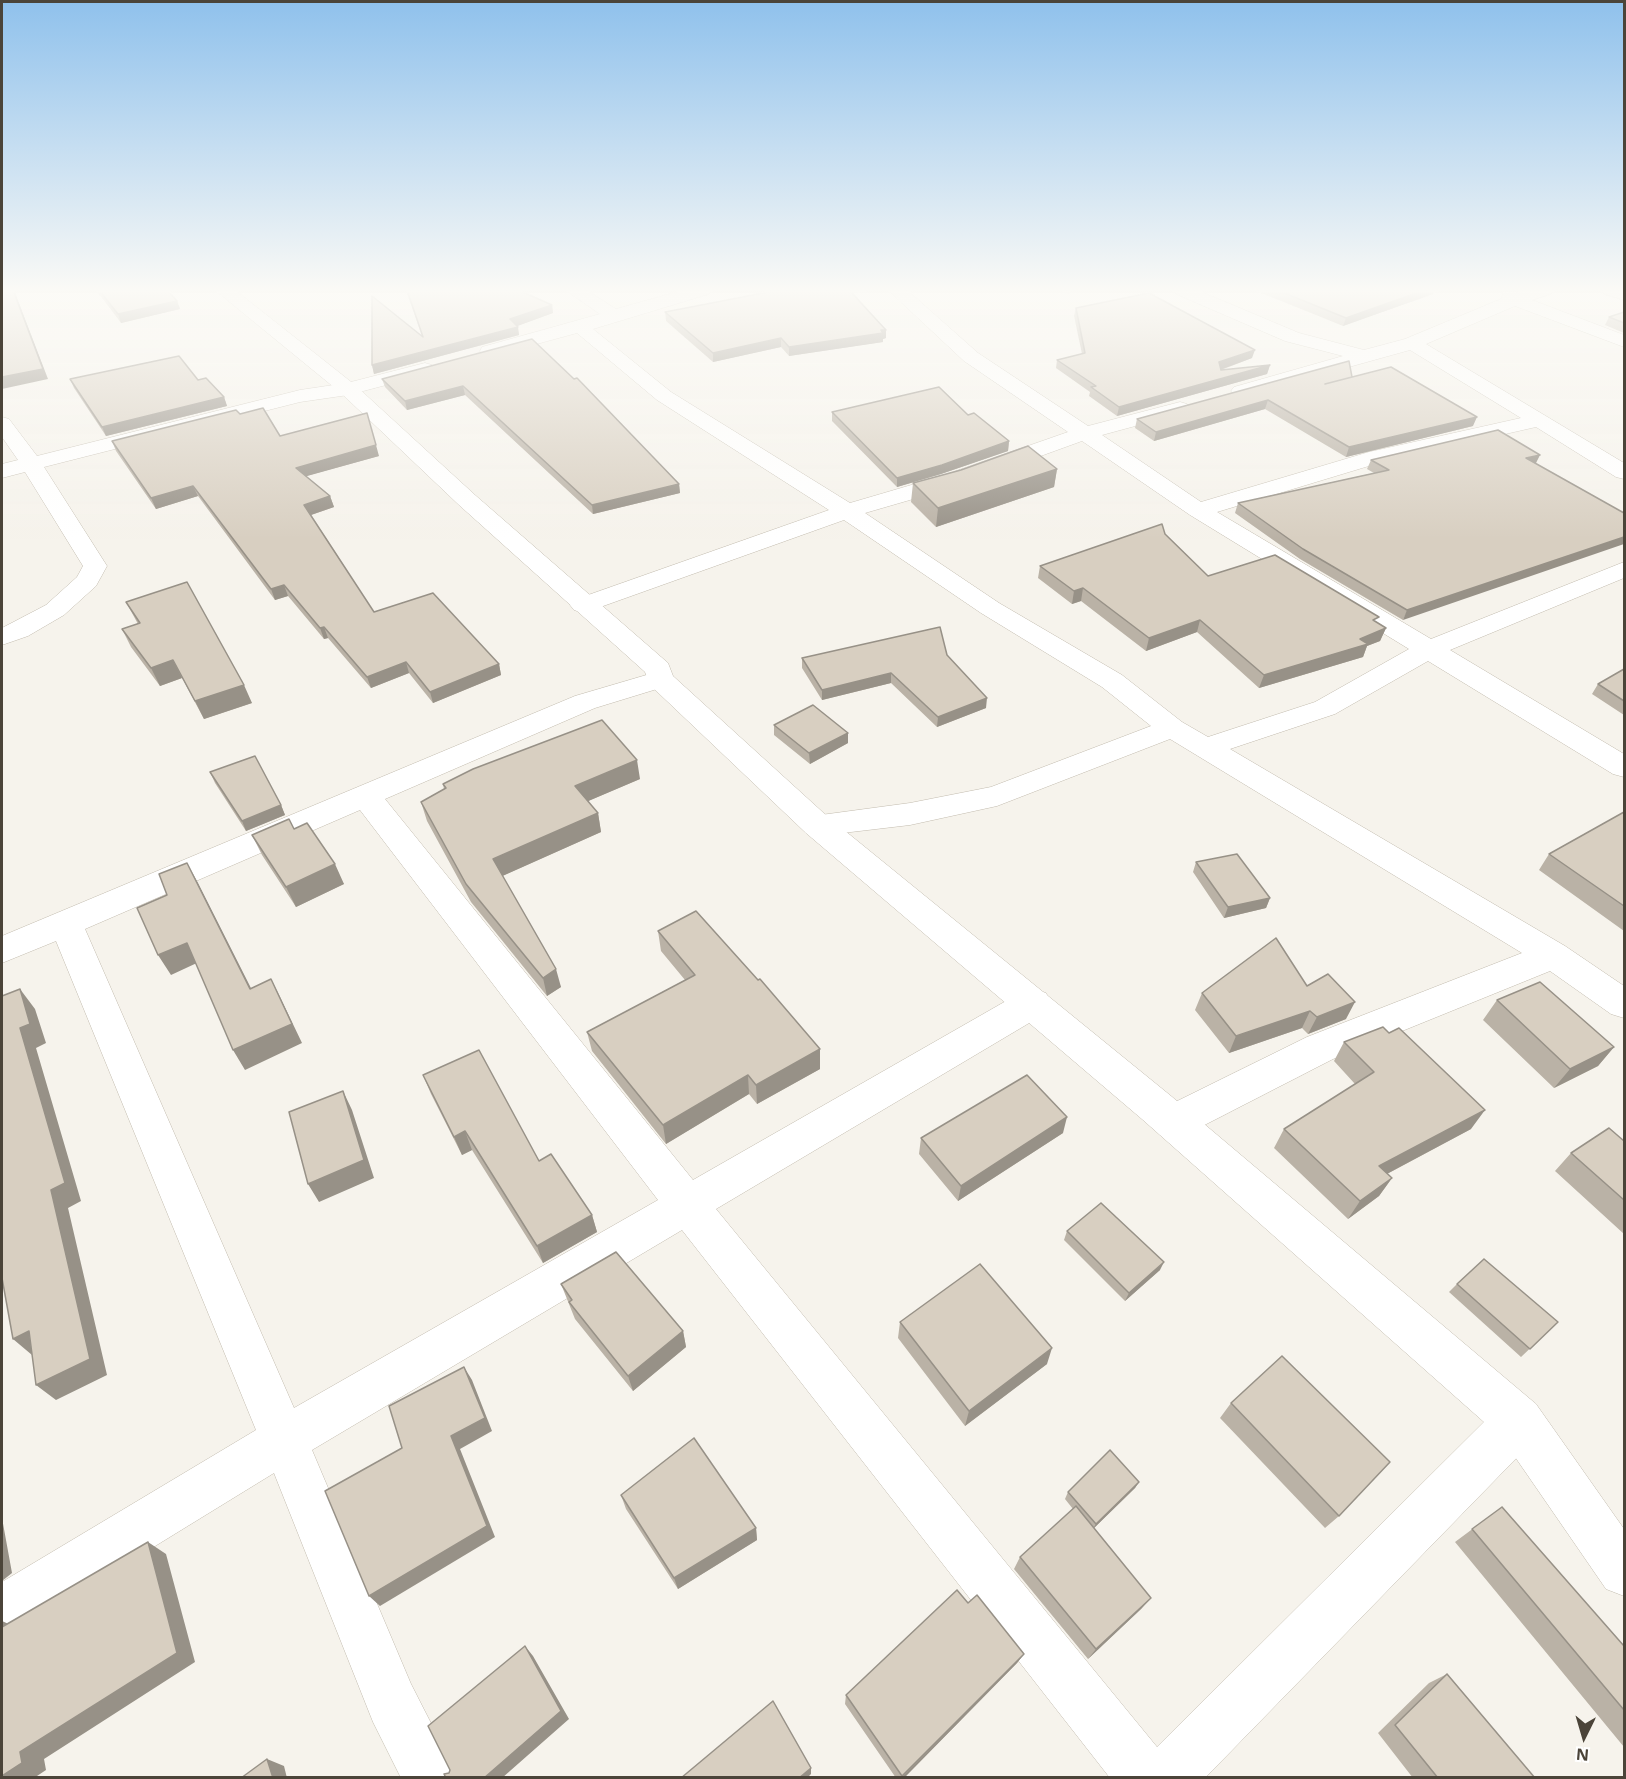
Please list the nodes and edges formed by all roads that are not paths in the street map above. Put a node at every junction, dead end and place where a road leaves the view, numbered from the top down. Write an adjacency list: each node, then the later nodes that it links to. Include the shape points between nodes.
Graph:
1 (328, 373): 7 (street)
2 (407, 373): 7 (street)
3 (636, 373): 17 (street, via 664,396)
4 (994, 373): 12 (street)
5 (1305, 373): 8 (street)
6 (1462, 373): 10 (street)
7 (348, 389): 13 (street, via 300,396); 19 (street)
8 (1223, 397)
9 (1201, 403): 12 (street)
10 (1541, 420): 14 (street); 16 (street, via 1377,457)
11 (2, 423): 13 (street)
12 (1083, 434): 16 (street); 17 (street, via 950,481)
13 (31, 463): 15 (street); 20 (street, via 95,566 87,581 55,610)
14 (1623, 469)
15 (2, 471)
16 (1198, 510): 21 (street)
17 (847, 511): 19 (street); 23 (street, via 990,608 1112,681)
18 (1624, 569): 21 (street)
19 (584, 604): 22 (street, via 658,669)
20 (2, 637)
21 (1427, 650): 24 (street, via 1325,708); 25 (street)
22 (660, 679): 26 (street, via 585,702); 27 (street)
23 (1172, 728): 24 (street); 27 (street, via 997,796 910,814)
24 (1207, 747): 30 (street)
25 (1624, 767)
26 (366, 796): 28 (street); 34 (street)
27 (818, 825): 31 (street)
28 (64, 923): 29 (street); 36 (street)
29 (2, 950)
30 (1552, 955): 32 (street); 33 (street, via 1320,1048)
31 (1033, 1003): 33 (street); 34 (street)
32 (1624, 1004)
33 (1173, 1122): 35 (street)
34 (688, 1206): 36 (street); 40 (street)
35 (1519, 1421): 37 (street); 41 (street)
36 (284, 1440): 38 (street); 39 (street, via 392,1703)
37 (1624, 1571)
38 (2, 1611)
39 (431, 1778)
40 (1146, 1778)
41 (1166, 1778)

